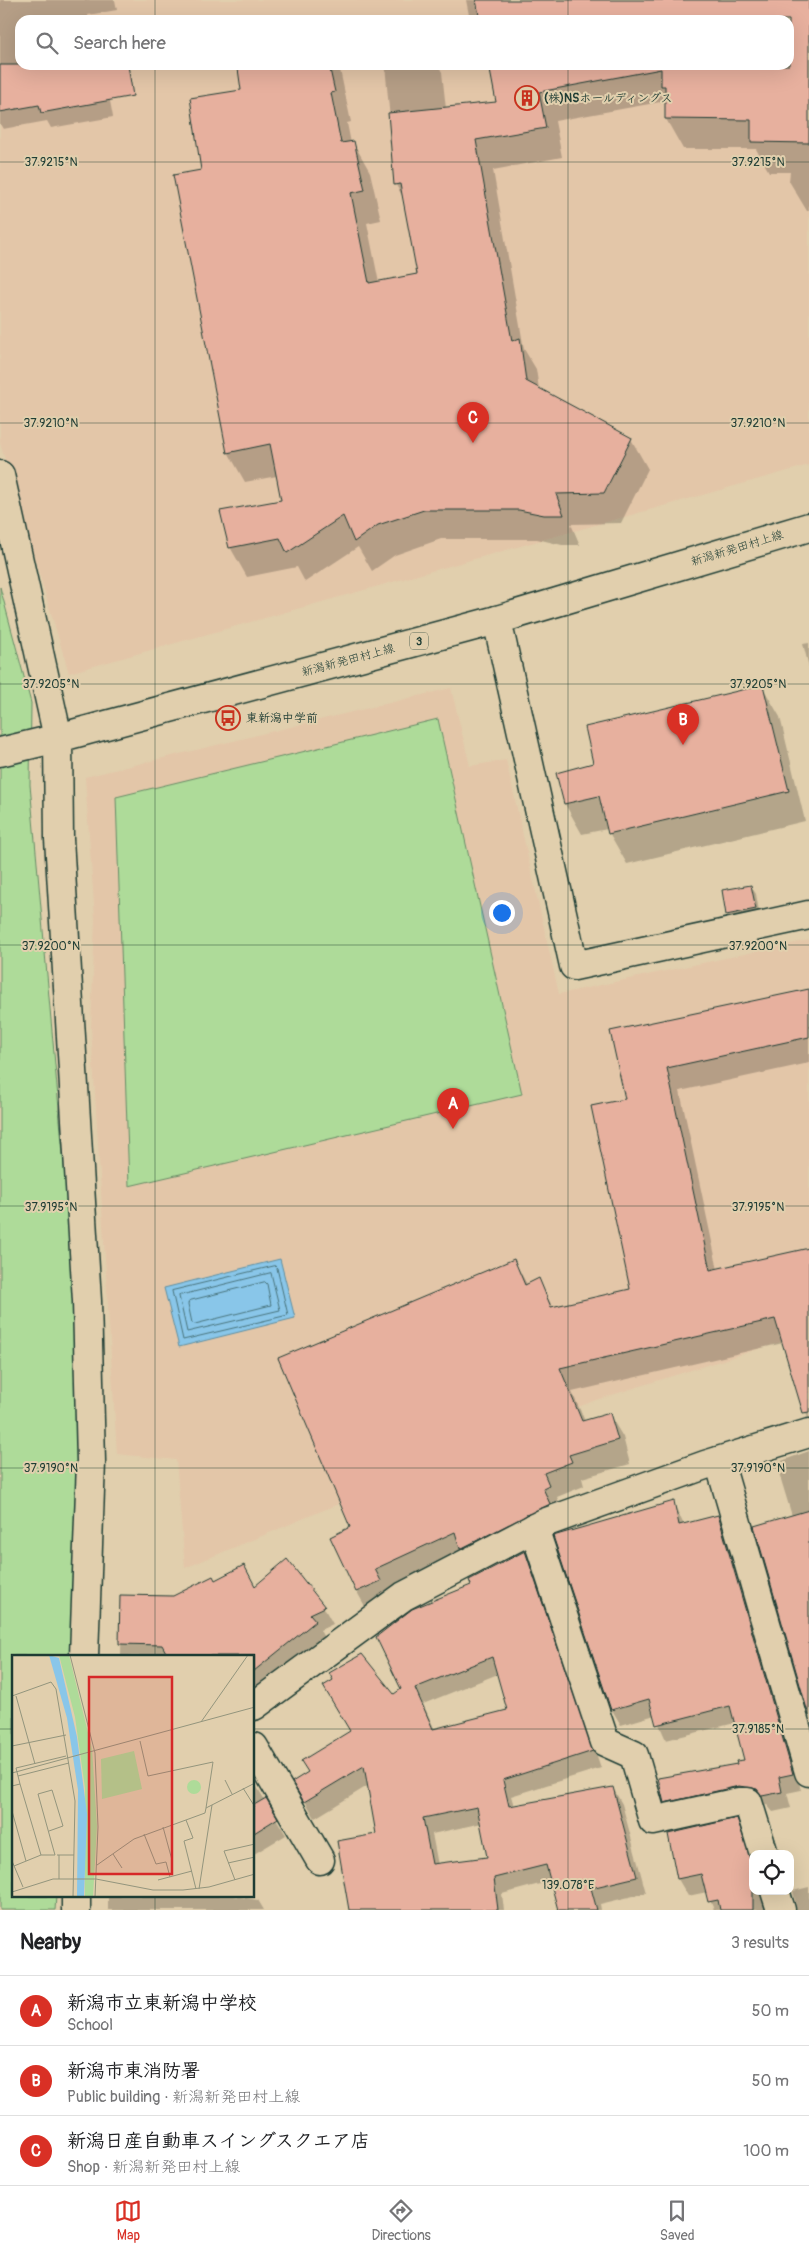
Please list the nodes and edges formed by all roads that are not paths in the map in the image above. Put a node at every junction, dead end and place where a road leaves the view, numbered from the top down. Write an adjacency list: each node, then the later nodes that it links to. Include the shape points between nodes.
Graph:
1 (0, 475): 4 (street)
2 (809, 527): 3 (street, 新潟新発田村上線 / 3)
3 (497, 620): 4 (street, 新潟新発田村上線 / 3); 6 (street, via 574,966)
4 (58, 738): 5 (street, 新潟新発田村上線 / 3); 10 (street, via 59,839 87,1301 91,1462)
5 (13, 749)
6 (809, 915)
7 (809, 1433): 8 (street)
8 (719, 1461): 9 (street); 13 (street)
9 (534, 1528): 11 (street, via 404,1596); 14 (street, via 605,1742 634,1755 653,1821 748,1802)
10 (84, 1655)
11 (255, 1705)
12 (255, 1749): 15 (street)
13 (809, 1772)
14 (763, 1850)
15 (320, 1860)
16 (777, 1895): 17 (street)
17 (781, 1910)

